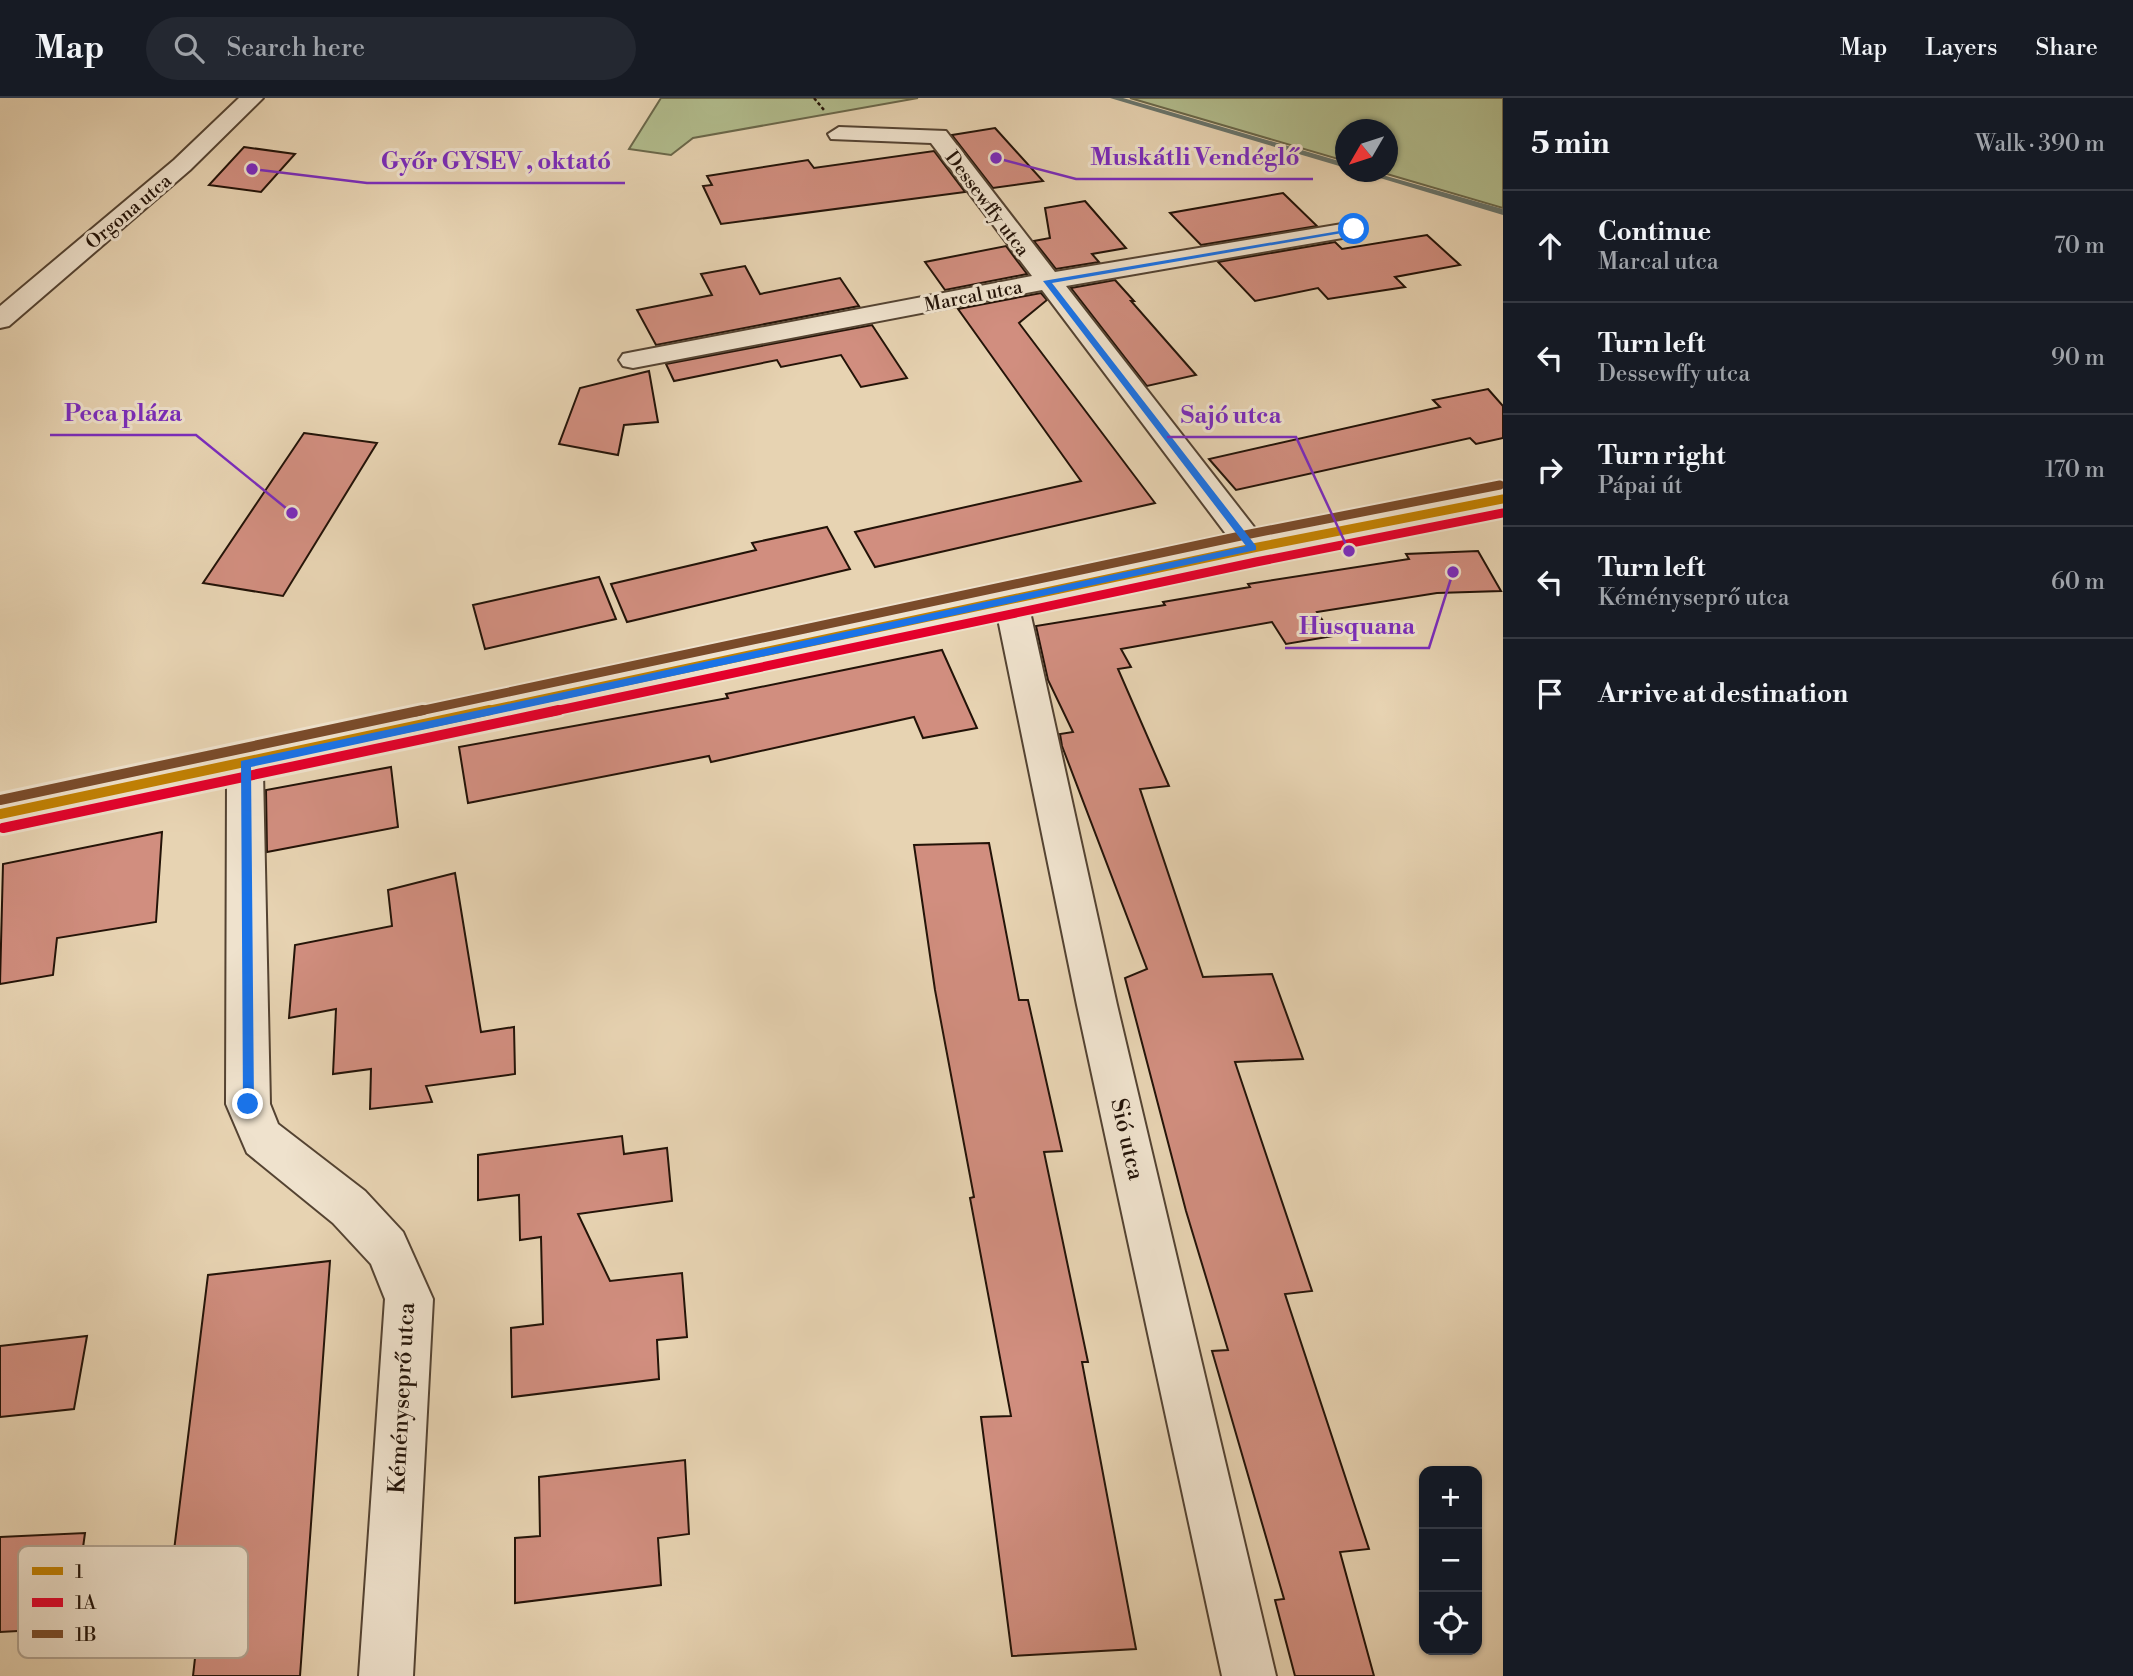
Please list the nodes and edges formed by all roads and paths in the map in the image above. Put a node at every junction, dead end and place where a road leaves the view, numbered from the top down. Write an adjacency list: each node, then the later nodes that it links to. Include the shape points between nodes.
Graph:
1 (252, 98): 5 (street, Orgona utca, via 182,165)
2 (839, 134): 4 (street, Dessewffy utca, via 938,136)
3 (1354, 229): 4 (street, Marcal utca)
4 (1047, 281): 6 (street, Marcal utca); 8 (street, Dessewffy utca)
5 (0, 320)
6 (634, 360)
7 (1499, 508): 8 (street)
8 (1252, 548): 9 (street)
9 (1011, 601): 10 (street); 13 (street, Sió utca)
10 (245, 764): 11 (street); 12 (street, Kéményseprő utca, via 248,1104 262,1138 349,1207 387,1248 409,1299)
11 (0, 814)
12 (386, 1676)
13 (1249, 1676)

